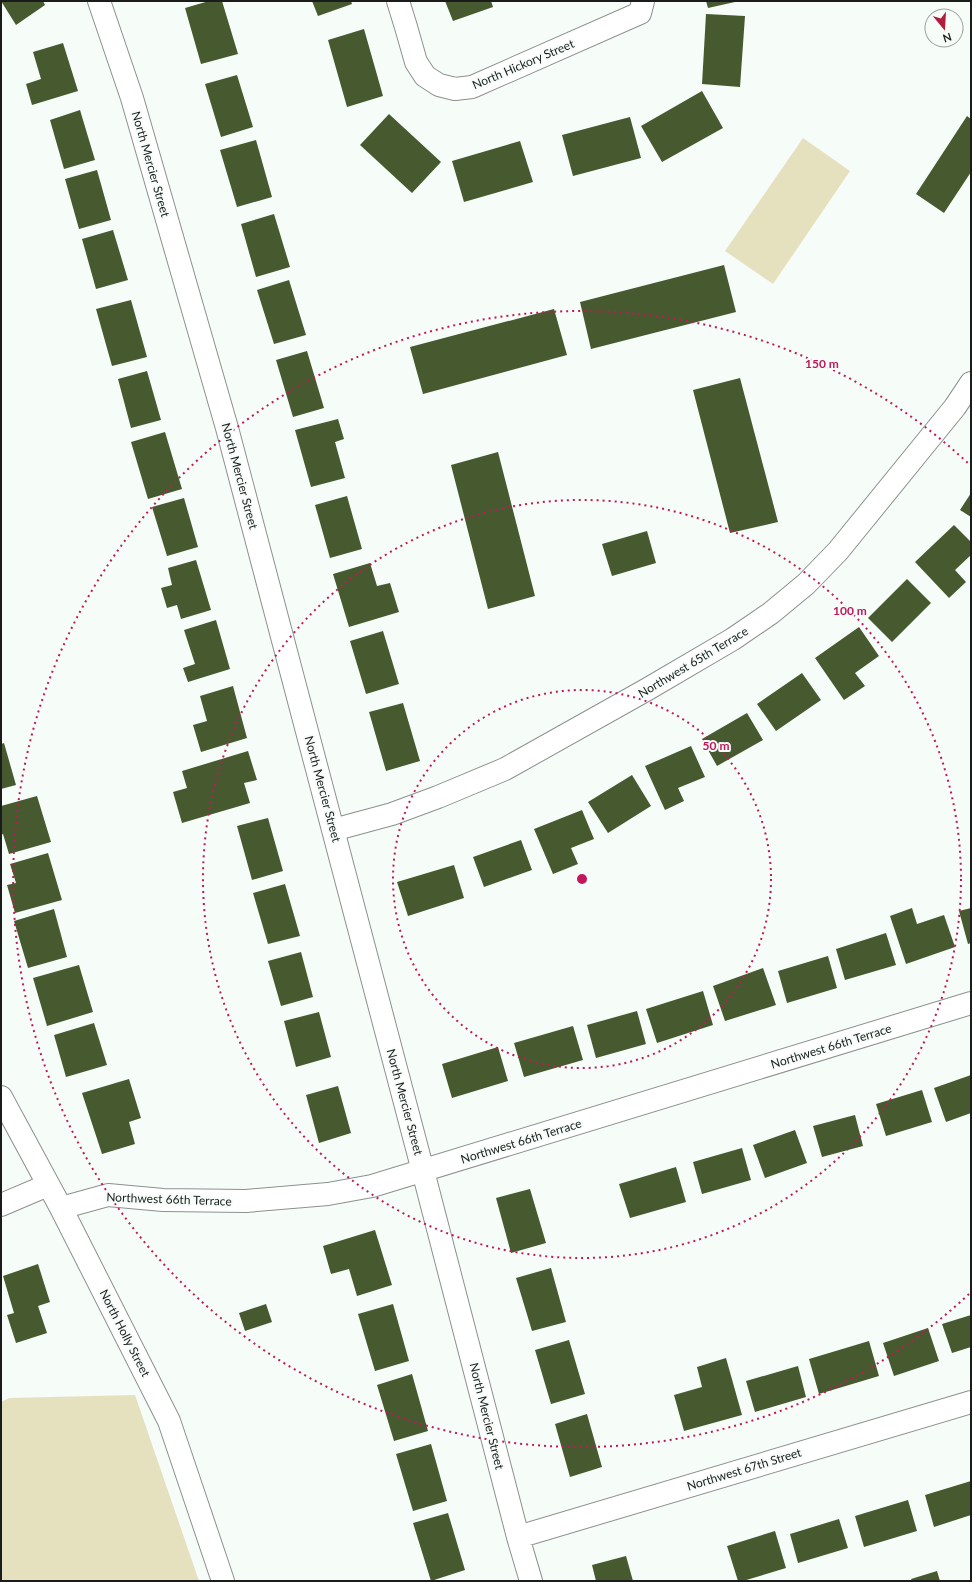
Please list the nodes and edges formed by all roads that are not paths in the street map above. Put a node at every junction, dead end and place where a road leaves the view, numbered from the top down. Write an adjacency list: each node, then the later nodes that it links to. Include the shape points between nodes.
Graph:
1 (99, 1): 6 (street, North Mercier Street, via 134,106 227,428)
2 (398, 1): 3 (street, North Hickory Street, via 416,62 425,76 439,86 455,89 472,87 640,13)
3 (643, 1)
4 (971, 383): 5 (street, Northwest 65th Terrace)
5 (963, 412): 6 (street, Northwest 65th Terrace, via 806,584 771,613 733,639 505,769 392,814)
6 (333, 830): 9 (street, North Mercier Street)
7 (971, 1003): 9 (street, Northwest 66th Terrace)
8 (1, 1097): 10 (street, North Holly Street)
9 (423, 1171): 12 (street, Northwest 66th Terrace, via 372,1186 328,1194 246,1201 163,1200 108,1195); 14 (street, North Mercier Street)
10 (48, 1185): 11 (street); 12 (street, North Holly Street)
11 (1, 1204)
12 (61, 1208): 15 (street, North Holly Street, via 169,1420)
13 (971, 1402): 14 (street, Northwest 67th Street)
14 (518, 1537): 16 (street, North Mercier Street)
15 (223, 1581)
16 (531, 1581)

